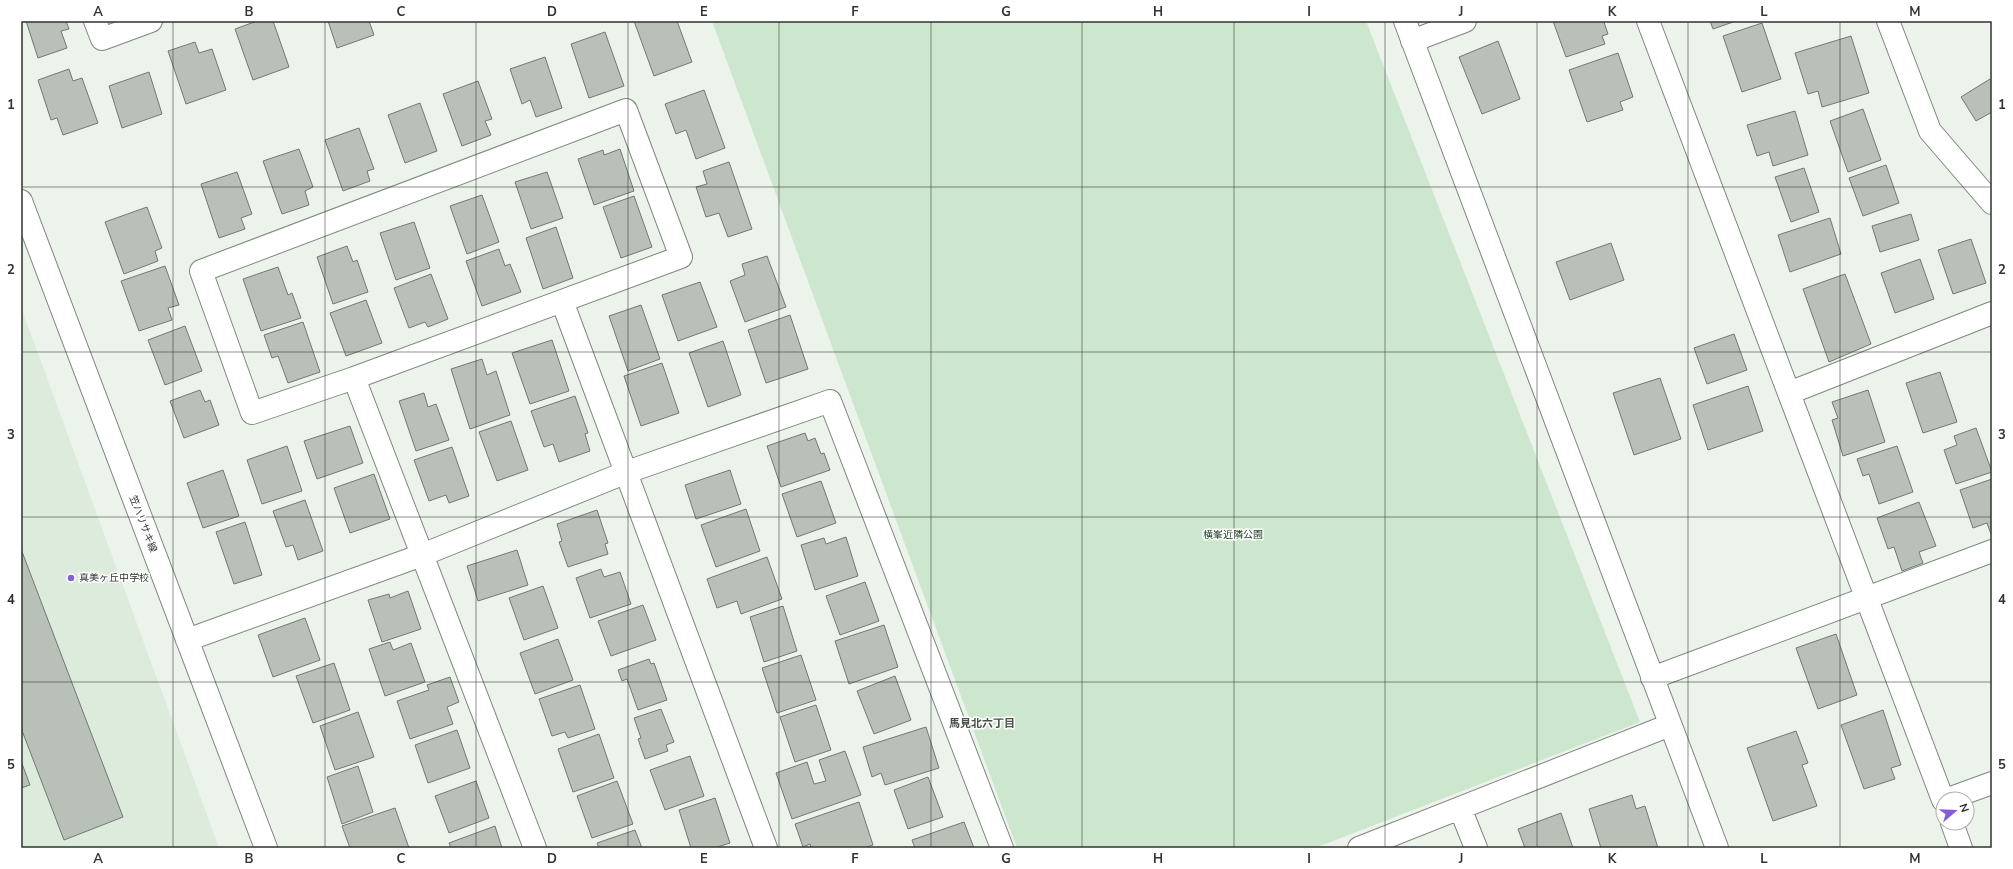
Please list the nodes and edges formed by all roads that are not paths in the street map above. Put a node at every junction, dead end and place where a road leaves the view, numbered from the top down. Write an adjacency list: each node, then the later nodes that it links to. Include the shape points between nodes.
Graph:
1 (95, 21): 2 (street, via 102,39)
2 (151, 21)
3 (1405, 21): 7 (street)
4 (1465, 21): 7 (street)
5 (1648, 21): 13 (street)
6 (1888, 21): 9 (street, via 1930,131)
7 (1412, 41): 19 (street)
8 (21, 200): 18 (street, 笠ハリサキ線)
9 (1992, 203)
10 (562, 301): 12 (street); 12 (street, via 681,257 626,110 201,270 252,412); 14 (street)
11 (1992, 313): 13 (street)
12 (354, 378): 16 (street)
13 (1788, 393): 17 (street)
14 (627, 472): 16 (street); 28 (street); 29 (street, via 830,401)
15 (1992, 552): 17 (street)
16 (422, 555): 18 (street); 27 (street)
17 (1868, 598): 19 (street); 22 (street)
18 (187, 640): 26 (street, 笠ハリサキ線)
19 (1652, 678): 20 (street)
20 (1670, 725): 24 (street); 32 (street)
21 (1992, 783): 23 (street)
22 (1940, 791)
23 (1970, 791)
24 (1460, 808): 30 (street); 31 (street)
25 (1955, 831): 33 (street)
26 (266, 848)
27 (535, 848)
28 (766, 848)
29 (1002, 848)
30 (1359, 848)
31 (1476, 848)
32 (1717, 848)
33 (1961, 848)

